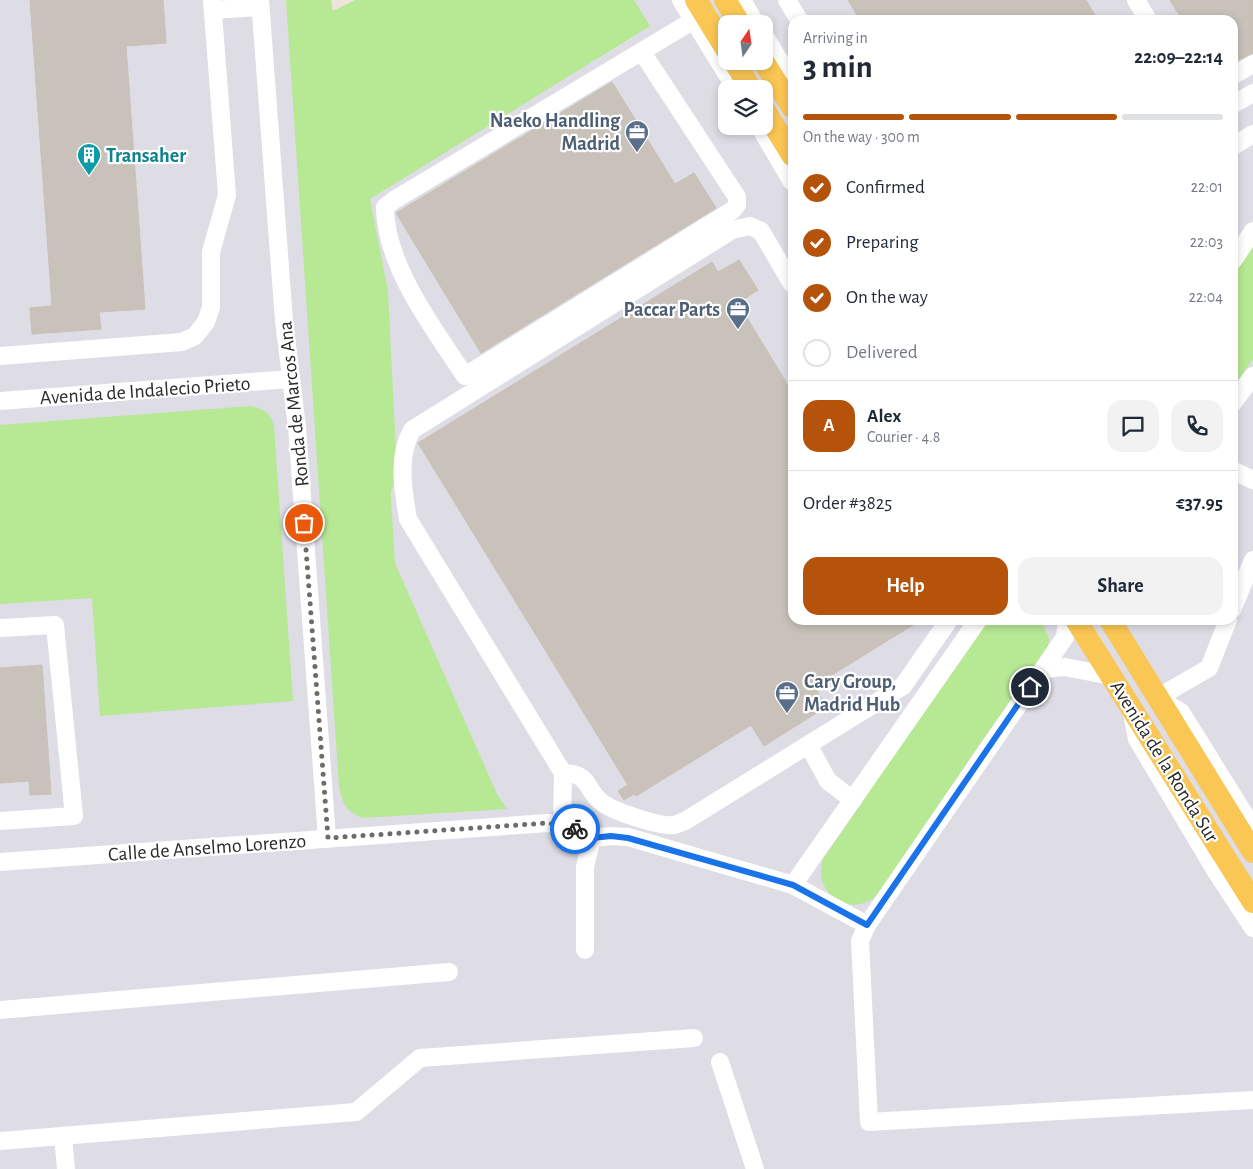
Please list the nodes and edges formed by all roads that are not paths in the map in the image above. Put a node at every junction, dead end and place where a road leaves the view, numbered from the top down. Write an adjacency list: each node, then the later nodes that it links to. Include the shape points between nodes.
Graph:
1 (681, 0): 8 (street)
2 (725, 0): 9 (main road)
3 (742, 0): 10 (street)
4 (787, 0): 11 (street)
5 (1136, 0): 12 (street)
6 (260, 4): 7 (street); 34 (street, Ronda de Marcos Ana)
7 (213, 5): 32 (street, via 227,195 211,252 211,307 206,322 195,336 182,342)
8 (695, 10): 13 (main road); 14 (street)
9 (742, 15)
10 (749, 15)
11 (796, 15)
12 (1145, 15)
13 (718, 44)
14 (642, 52): 14 (street, via 385,207 385,220 403,280 465,376 737,205 738,197)
15 (773, 53): 19 (street)
16 (1253, 64): 18 (street)
17 (769, 70): 21 (main road)
18 (1238, 73)
19 (788, 74)
20 (1253, 93): 22 (street)
21 (788, 101)
22 (1238, 102)
23 (773, 124): 27 (main road)
24 (1253, 134): 26 (street)
25 (764, 135): 28 (street)
26 (1238, 143)
27 (788, 148)
28 (788, 175)
29 (1253, 231): 30 (street)
30 (1238, 253)
31 (788, 277): 53 (street, via 761,231 750,226 732,230 412,430 406,441 402,485 408,518)
32 (0, 356)
33 (1253, 376): 35 (street)
34 (290, 380): 36 (street, Avenida de Indalecio Prieto); 58 (street, Ronda de Marcos Ana, via 297,426)
35 (1238, 396)
36 (0, 401)
37 (1238, 473): 38 (street)
38 (1253, 480)
39 (1253, 560): 40 (street)
40 (1238, 596)
41 (945, 625): 52 (street, via 902,686)
42 (975, 625): 54 (street)
43 (1066, 625): 48 (street, via 1065,637)
44 (1079, 625): 49 (main road, Avenida de la Ronda Sur)
45 (1113, 625): 50 (main road, Avenida de la Ronda Sur)
46 (1226, 625): 50 (street, via 1209,668)
47 (0, 628): 55 (street, via 55,625 74,816)
48 (1044, 669): 49 (street, via 1065,667); 64 (street)
49 (1112, 676): 51 (main road, Avenida de la Ronda Sur)
50 (1157, 698): 57 (street, via 1181,712); 60 (main road, Avenida de la Ronda Sur)
51 (1132, 708): 63 (main road, Avenida de la Ronda Sur); 65 (street, via 1137,740)
52 (809, 746): 53 (street, via 675,825 603,804 577,773); 54 (street, via 828,781)
53 (563, 773): 56 (street)
54 (853, 800): 62 (street)
55 (0, 822)
56 (562, 825): 58 (street, Calle de Anselmo Lorenzo, via 548,823); 59 (street)
57 (1253, 828)
58 (328, 838): 61 (street, Calle de Anselmo Lorenzo)
59 (592, 838): 62 (street, via 628,838); 66 (street, via 585,867)
60 (1253, 852)
61 (0, 862)
62 (793, 885): 64 (street)
63 (1253, 902)
64 (867, 925): 71 (street, via 860,941 869,1122)
65 (1253, 928)
66 (585, 950)
67 (449, 972): 68 (street)
68 (0, 1010)
69 (694, 1038): 72 (street, via 420,1058 356,1112)
70 (720, 1062): 75 (street)
71 (1253, 1100)
72 (63, 1136): 73 (street); 74 (street)
73 (0, 1141)
74 (66, 1169)
75 (755, 1169)

